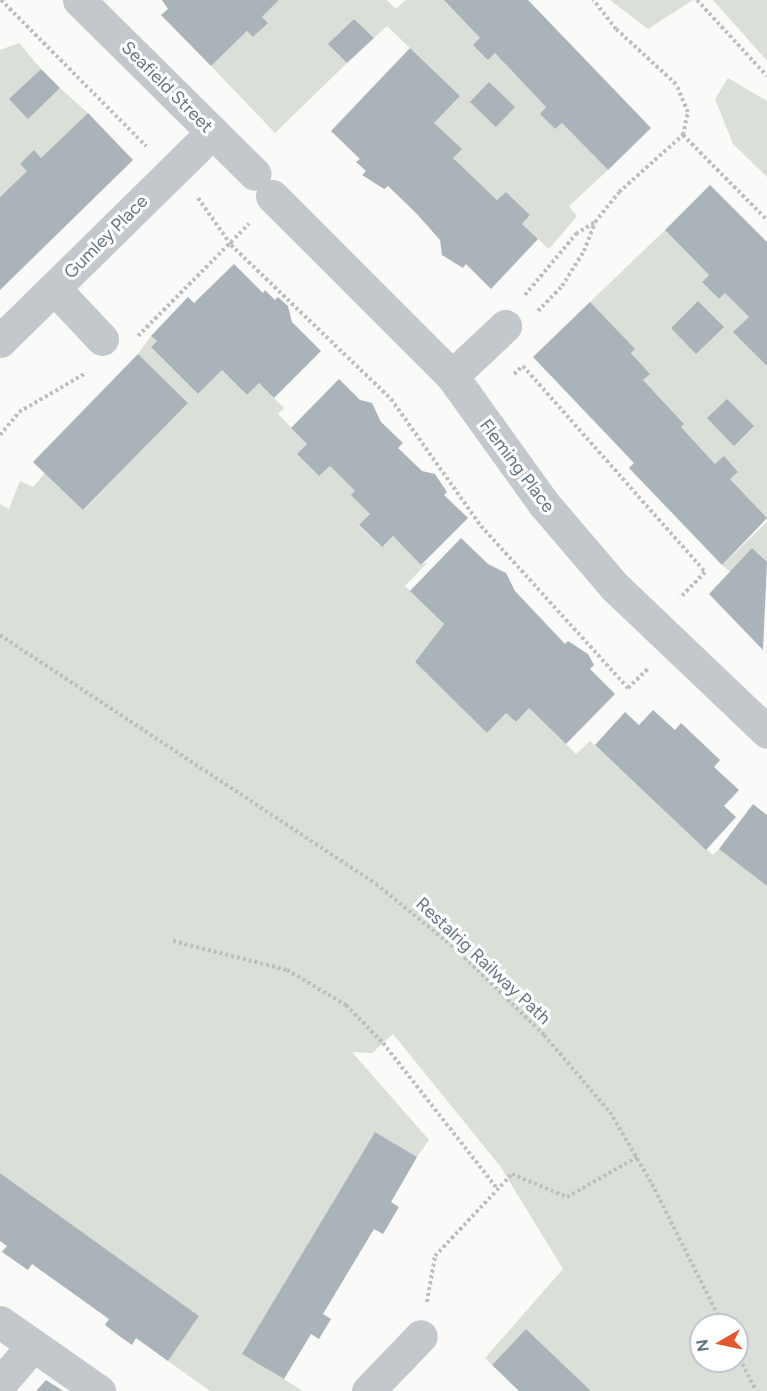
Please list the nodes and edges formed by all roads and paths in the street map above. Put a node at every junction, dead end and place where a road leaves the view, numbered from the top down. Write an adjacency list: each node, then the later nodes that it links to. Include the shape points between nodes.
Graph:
1 (2, 0): 8 (path)
2 (79, 0): 6 (street, Seafield Street)
3 (594, 0): 7 (path, via 616,29 676,84 688,112)
4 (697, 0): 5 (path)
5 (767, 76)
6 (213, 132): 8 (street, Gumley Place); 9 (street, Seafield Street)
7 (683, 135): 10 (path); 11 (path, via 619,192)
8 (172, 172): 12 (path, via 208,209); 13 (street, Gumley Place)
9 (263, 185): 12 (path); 17 (street, Fleming Place)
10 (767, 220)
11 (595, 222): 14 (path, via 576,234 548,270 498,318); 14 (path, via 584,251 562,286 512,334)
12 (231, 245): 16 (path); 20 (path, via 391,399 481,526 628,688)
13 (54, 288): 15 (street, Gumley Place); 16 (street)
14 (505, 326): 17 (street)
15 (0, 341)
16 (110, 349): 19 (path, via 19,412)
17 (452, 376): 20 (street, Fleming Place, via 544,504)
18 (507, 380): 20 (path, via 523,366 705,572)
19 (0, 435)
20 (665, 634): 22 (street, Fleming Place)
21 (0, 635): 24 (path, Restalrig Railway Path, via 376,884 456,950 544,1035 610,1112)
22 (767, 732)
23 (173, 940): 25 (path, via 287,970 346,1005 382,1043)
24 (637, 1157): 25 (path, via 567,1197 512,1174); 26 (path, Restalrig Railway Path)
25 (496, 1187): 28 (path, via 435,1256)
26 (717, 1313)
27 (0, 1322): 29 (street)
28 (421, 1336): 33 (street)
29 (33, 1345): 31 (street); 32 (street)
30 (747, 1373): 34 (path)
31 (0, 1384)
32 (99, 1391)
33 (368, 1391)
34 (756, 1391)

